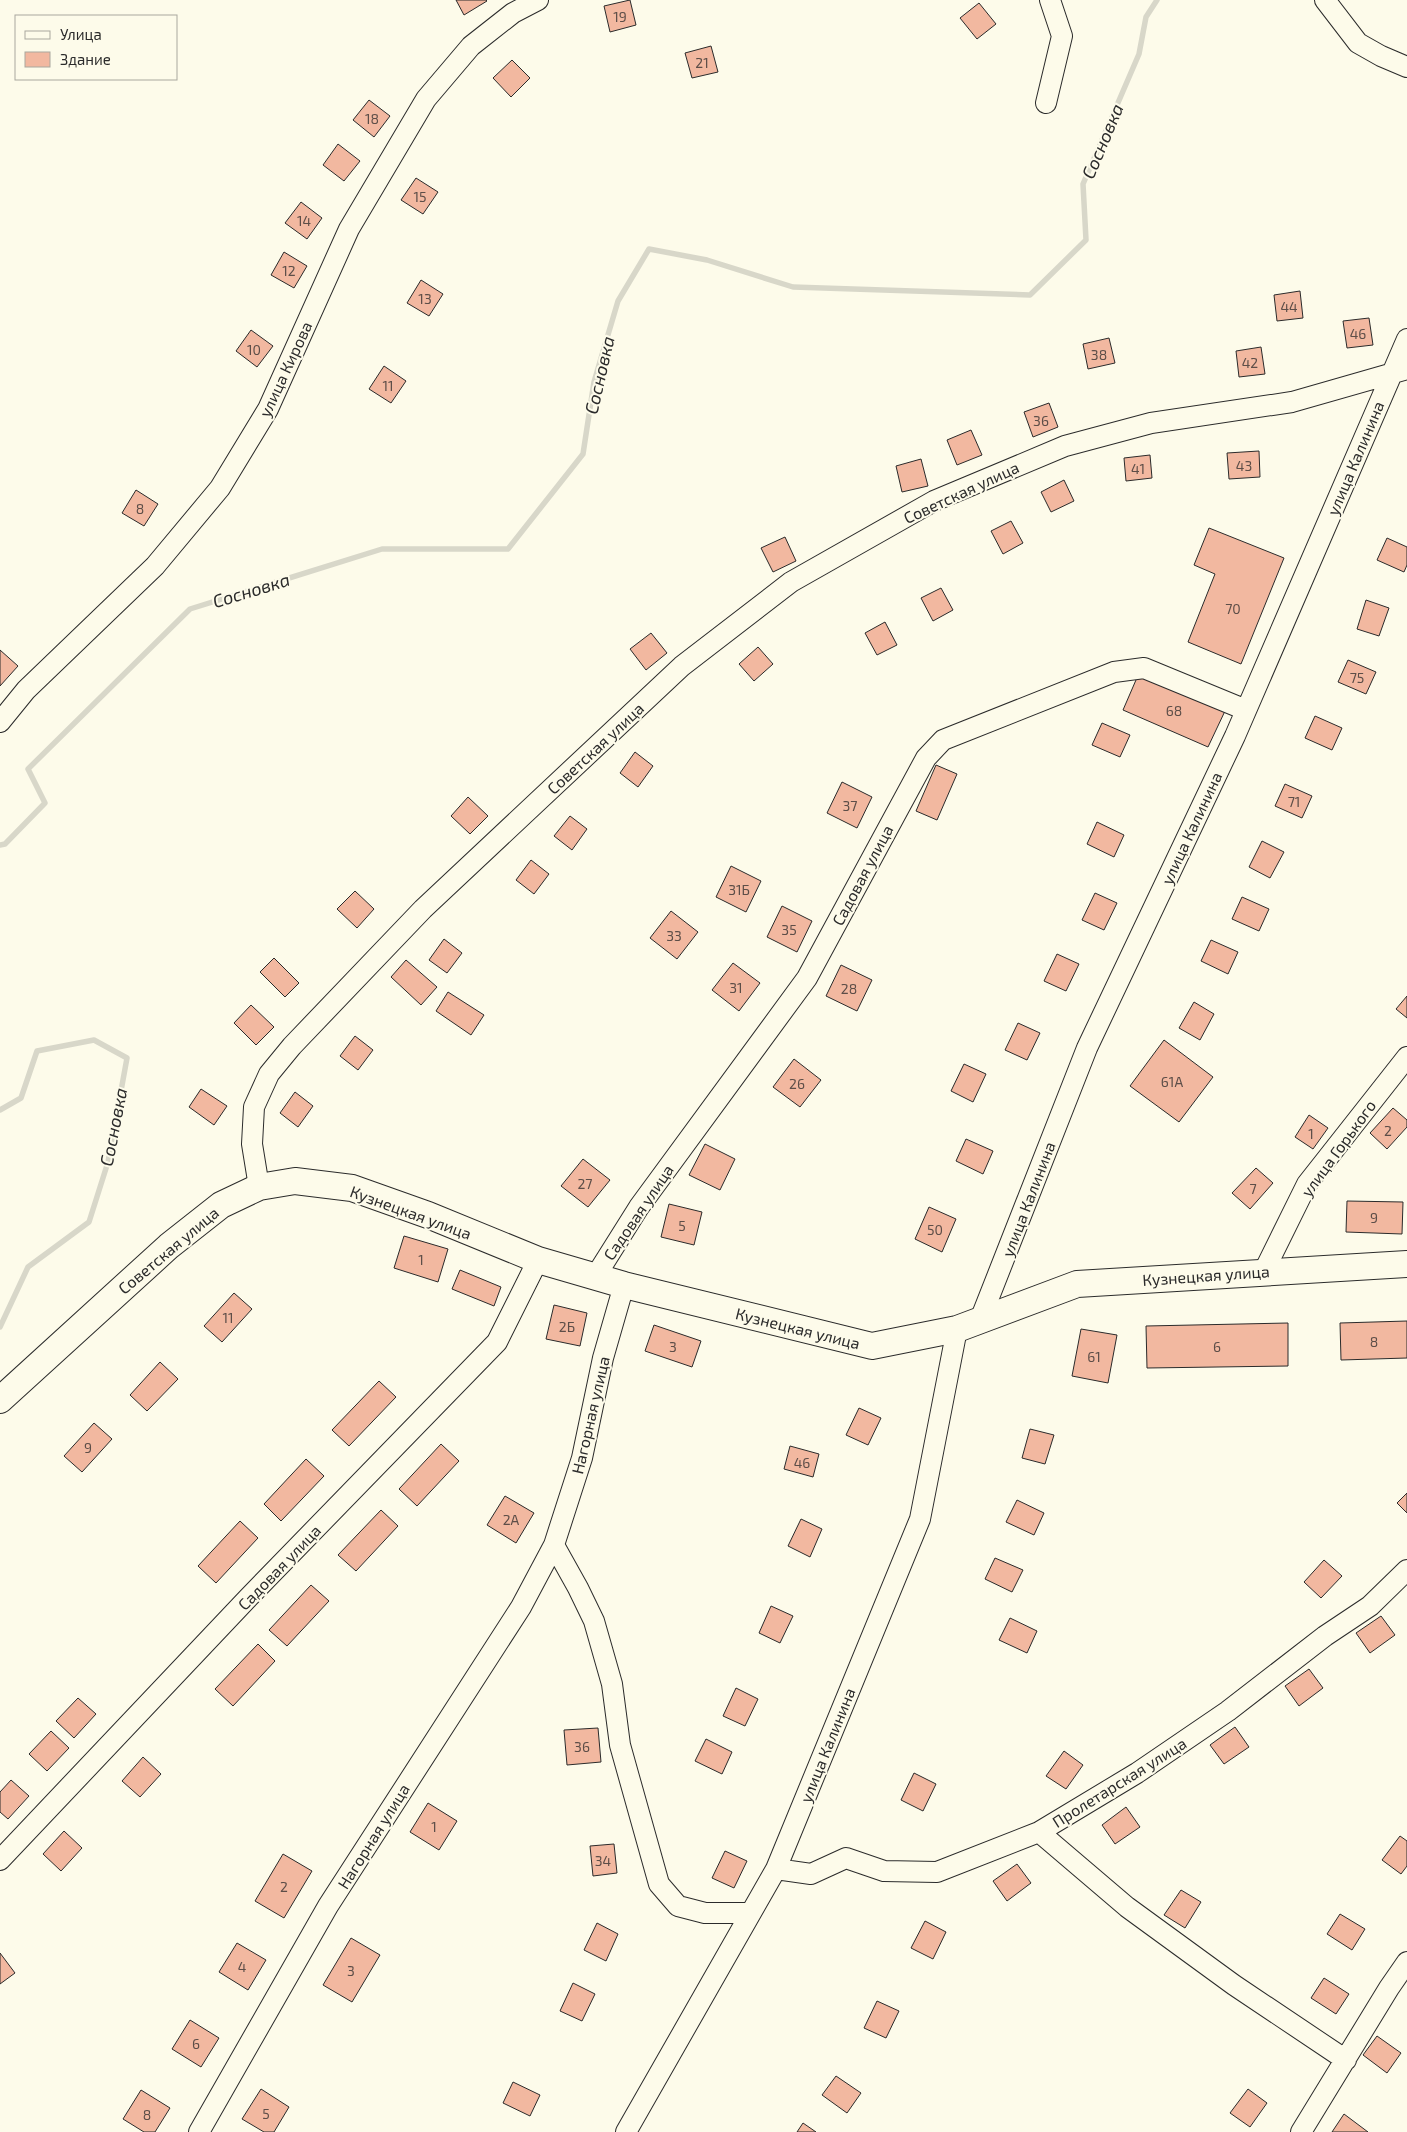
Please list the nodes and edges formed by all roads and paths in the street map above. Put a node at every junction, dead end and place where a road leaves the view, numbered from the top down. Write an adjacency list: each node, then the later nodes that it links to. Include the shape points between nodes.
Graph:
1 (538, 0): 9 (street, улица Кирова, via 513,12 471,46 426,98 349,230 268,409 220,488 155,566 26,690)
2 (1050, 0): 5 (street, via 1062,36)
3 (1325, 0): 4 (street, via 1358,43)
4 (1407, 67)
5 (1046, 103)
6 (1407, 339): 7 (street, улица Калинина)
7 (1400, 371): 8 (street, улица Калинина); 11 (street, Советская улица, via 1292,402 1151,423 1065,446 934,501 791,582 682,666 423,909 292,1046 269,1074 254,1107 252,1144)
8 (1246, 710): 15 (street, Садовая улица, via 1144,668 1114,672 943,740 926,758 807,978 639,1207); 17 (street, улица Калинина, via 1086,1048)
9 (0, 722)
10 (1407, 1057): 14 (street, улица Горького, via 1307,1184)
11 (259, 1187): 12 (main road, Кузнецкая улица, via 295,1181 352,1188); 18 (main road, Советская улица, via 221,1205 169,1246)
12 (538, 1260): 15 (main road, Кузнецкая улица); 22 (street, Садовая улица, via 497,1342 241,1605)
13 (1407, 1264): 14 (main road, Кузнецкая улица)
14 (1264, 1271): 17 (main road, Кузнецкая улица, via 1077,1284)
15 (595, 1276): 16 (main road, Кузнецкая улица)
16 (624, 1284): 17 (main road, Кузнецкая улица, via 872,1346); 19 (street, Нагорная улица, via 603,1358 582,1458)
17 (969, 1324): 23 (street, улица Калинина, via 920,1519)
18 (0, 1400)
19 (554, 1545): 24 (street, via 594,1621 612,1684 620,1744 659,1884 678,1906 705,1913); 27 (street, Нагорная улица, via 521,1607 328,1906)
20 (1407, 1570): 21 (street, Пролетарская улица, via 1370,1606 1325,1636 1228,1711 1137,1773)
21 (1039, 1832): 23 (street, via 937,1872 884,1871 846,1858 811,1874); 26 (street, Пролетарская улица, via 1127,1907 1234,1985)
22 (0, 1860)
23 (776, 1869): 24 (street, улица Калинина)
24 (751, 1913): 28 (street, улица Калинина)
25 (1407, 1962): 26 (street)
26 (1346, 2060): 29 (street)
27 (199, 2132)
28 (626, 2132)
29 (1301, 2132)

